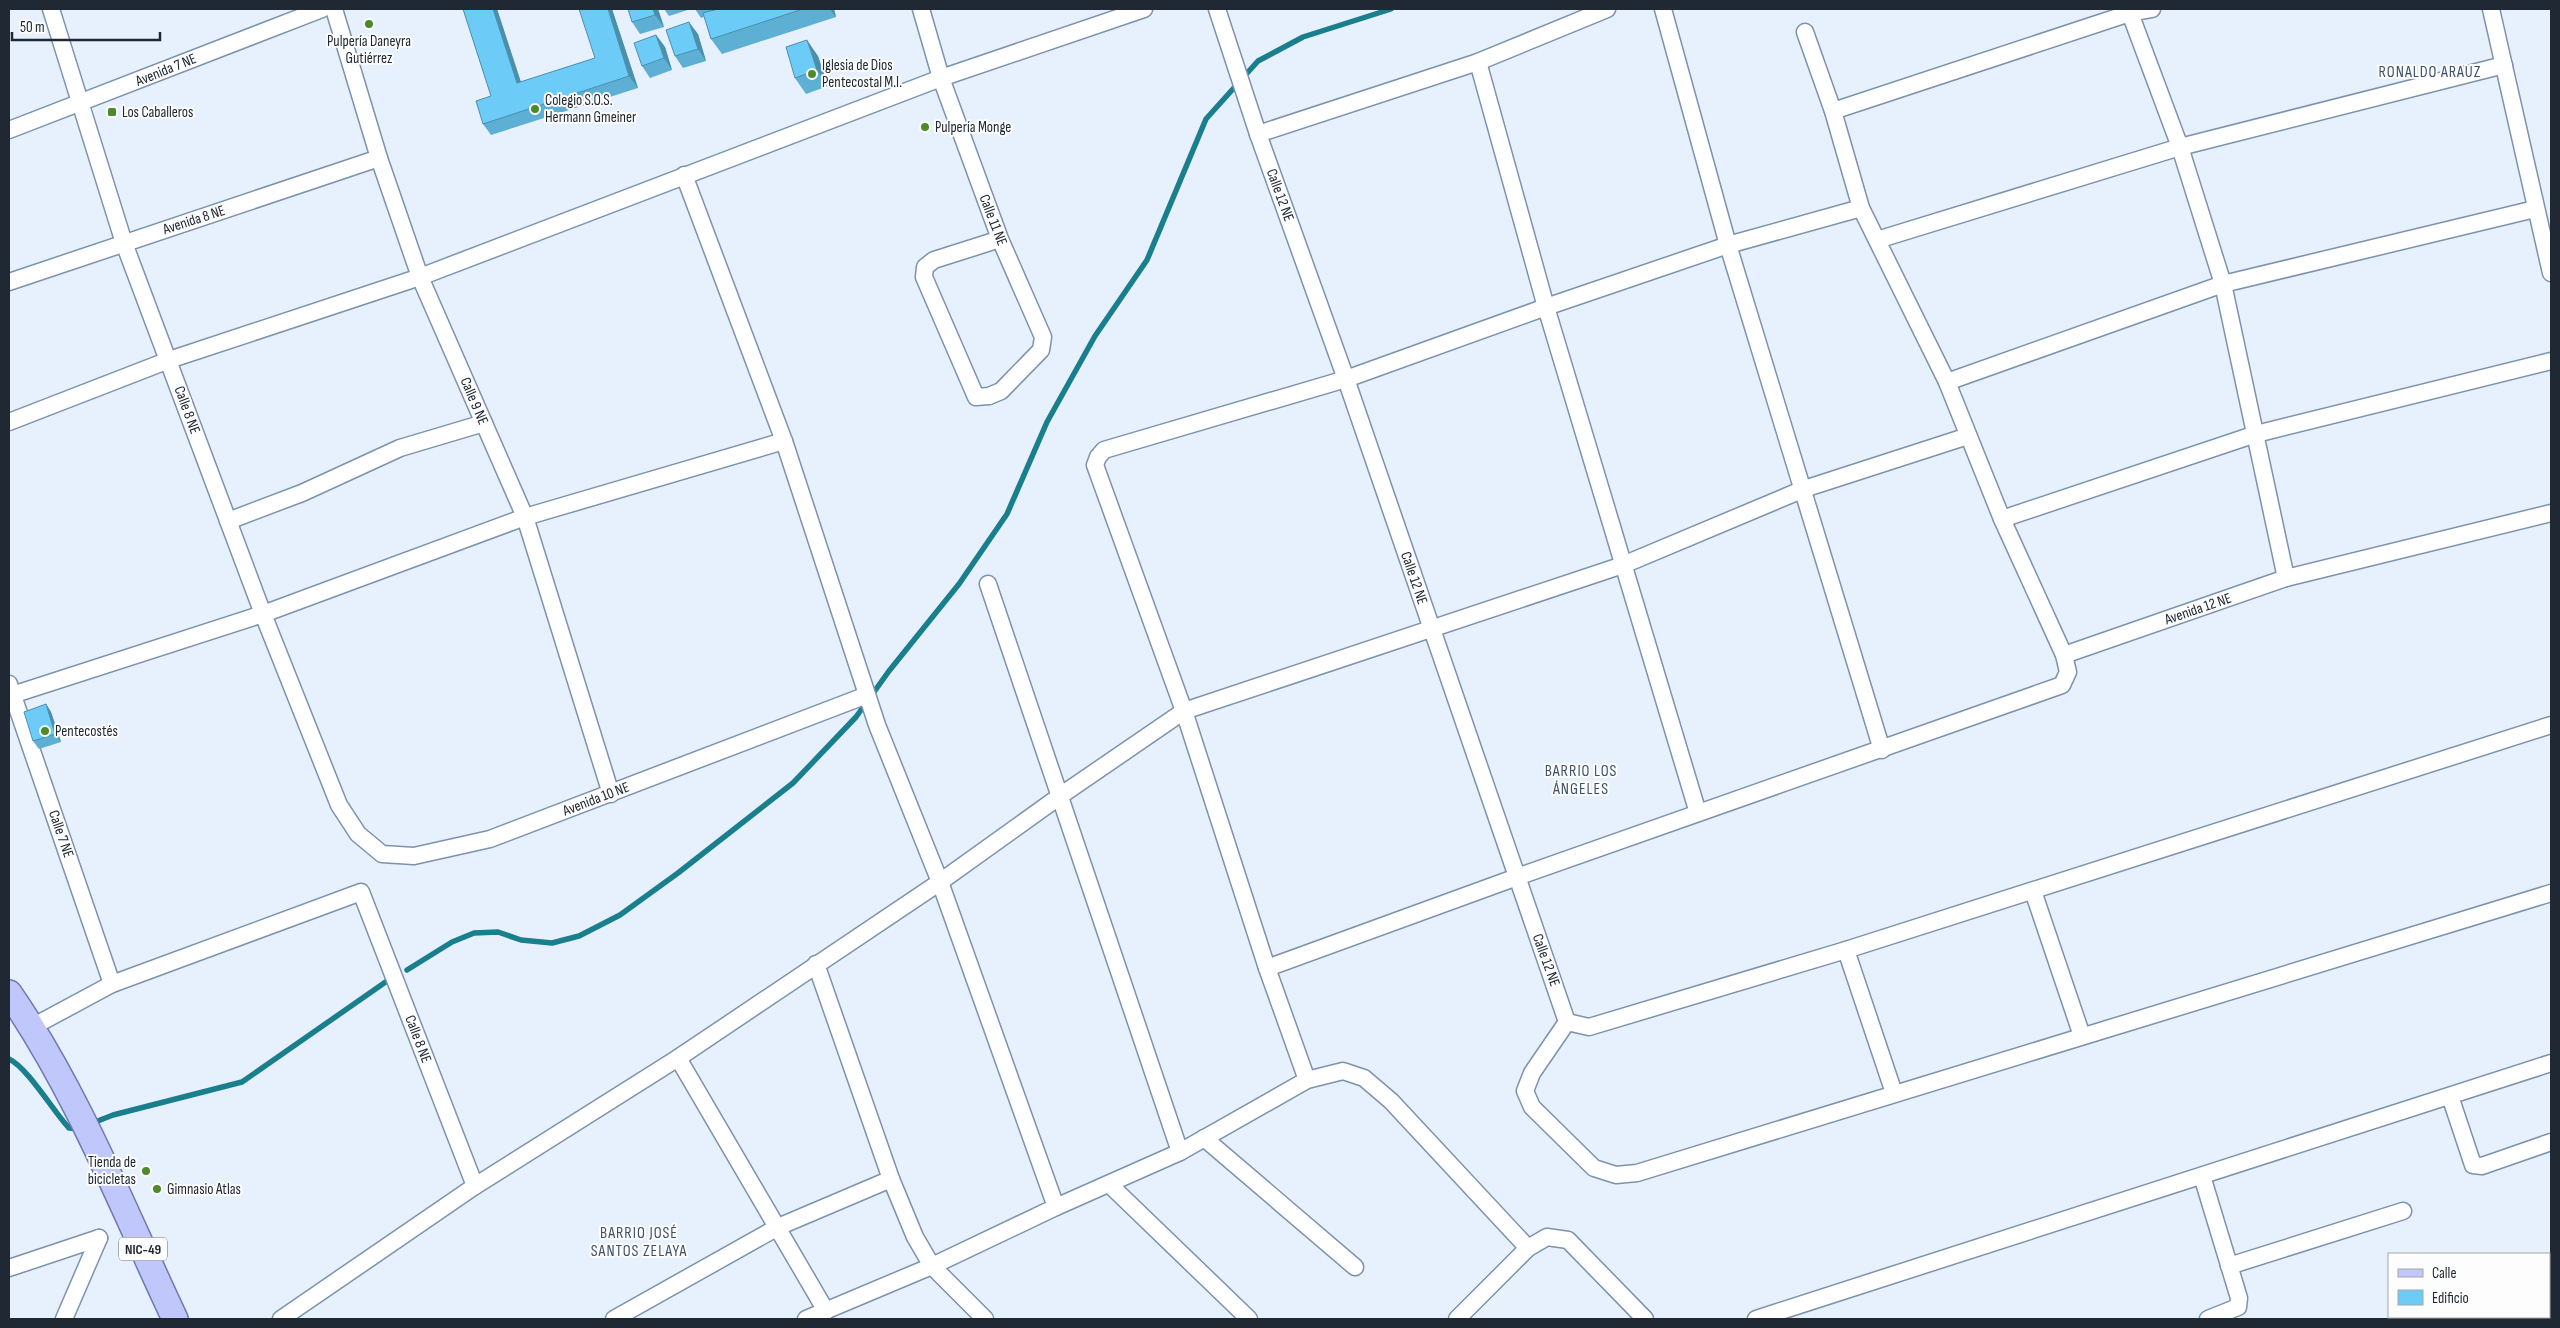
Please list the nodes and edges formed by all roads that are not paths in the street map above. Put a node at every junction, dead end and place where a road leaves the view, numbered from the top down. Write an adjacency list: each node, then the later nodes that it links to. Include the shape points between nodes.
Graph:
1 (51, 9): 16 (street, Calle 8 NE)
2 (322, 9): 16 (street, Avenida 7 NE)
3 (334, 9): 21 (street, Calle 9 NE)
4 (921, 9): 15 (street, Calle 11 NE)
5 (1144, 9): 15 (street)
6 (1217, 9): 19 (street, Calle 12 NE)
7 (1606, 9): 13 (street)
8 (1663, 9): 28 (street)
9 (2152, 9): 11 (street)
10 (2491, 9): 14 (street)
11 (2130, 14): 17 (street); 20 (street)
12 (1805, 32): 17 (street)
13 (1478, 62): 19 (street); 33 (street)
14 (2504, 65): 20 (street); 24 (street)
15 (941, 78): 22 (street); 25 (street, Calle 11 NE)
16 (81, 103): 18 (street, Avenida 7 NE); 27 (street, Calle 8 NE)
17 (1833, 111): 23 (street)
18 (9, 130)
19 (1258, 134): 36 (street, Calle 12 NE)
20 (2180, 147): 26 (street); 32 (street)
21 (379, 158): 27 (street, Avenida 8 NE); 30 (street, Calle 9 NE)
22 (684, 175): 30 (street); 42 (street)
23 (1861, 208): 26 (street); 28 (street)
24 (2536, 209): 29 (street); 32 (street)
25 (1000, 239): 25 (street, Calle 11 NE, via 1043,337 1041,350 1001,391 976,397 924,278 925,267 934,260)
26 (1877, 240): 37 (street)
27 (124, 243): 31 (street, Avenida 8 NE); 34 (street, Calle 8 NE)
28 (1728, 246): 33 (street); 43 (street)
29 (2551, 272)
30 (420, 277): 34 (street); 39 (street, Calle 9 NE)
31 (9, 282)
32 (2223, 284): 37 (street); 40 (street)
33 (1546, 307): 36 (street); 48 (street)
34 (169, 360): 38 (street); 47 (street, Calle 8 NE)
35 (2551, 361): 40 (street)
36 (1346, 379): 52 (street, Calle 12 NE); 56 (street, via 1104,450 1098,457 1095,465)
37 (1947, 382): 41 (street)
38 (9, 422)
39 (484, 423): 45 (street, Calle 9 NE); 47 (street, via 400,448 302,493)
40 (2256, 434): 46 (street); 49 (street)
41 (1968, 436): 43 (street); 46 (street)
42 (784, 441): 45 (street); 55 (street)
43 (1804, 489): 48 (street); 58 (street)
44 (2551, 513): 49 (street, Avenida 12 NE)
45 (525, 517): 51 (street); 59 (street, Calle 9 NE)
46 (2002, 519): 53 (street)
47 (228, 521): 51 (street, Calle 8 NE)
48 (1623, 565): 52 (street); 62 (street)
49 (2286, 578): 53 (street, Avenida 12 NE)
50 (988, 584): 60 (street)
51 (263, 614): 54 (street); 61 (street, Calle 8 NE)
52 (1430, 628): 56 (street); 63 (street, Calle 12 NE)
53 (2064, 655): 58 (street, via 2068,672 2062,685)
54 (10, 692): 70 (street, Calle 7 NE)
55 (867, 695): 59 (street, Avenida 10 NE); 64 (street)
56 (1184, 711): 60 (street); 69 (street)
57 (2551, 725): 65 (street)
58 (1882, 750): 62 (street)
59 (611, 794): 61 (street, Avenida 10 NE, via 490,839 414,856 382,854 358,834)
60 (1060, 796): 64 (street); 82 (street)
61 (339, 805)
62 (1698, 812): 63 (street)
63 (1517, 877): 69 (street); 72 (street, Calle 12 NE)
64 (940, 882): 68 (street); 87 (street)
65 (2033, 891): 67 (street); 74 (street)
66 (2551, 893): 74 (street)
67 (1846, 950): 72 (street, via 1589,1027); 78 (street)
68 (816, 964): 75 (street); 84 (street)
69 (1267, 968): 77 (street)
70 (112, 984): 73 (street); 86 (street, Calle 8 NE, via 361,892)
71 (9, 993): 73 (main road, NIC-49)
72 (1567, 1022): 78 (street, via 1532,1073 1525,1091 1532,1107 1594,1168 1616,1175 1637,1173)
73 (32, 1027): 98 (main road, NIC-49, via 111,1177)
74 (2082, 1036): 78 (street)
75 (678, 1058): 86 (street); 89 (street)
76 (2551, 1063): 79 (street)
77 (1307, 1080): 80 (street); 90 (street, via 1343,1071 1364,1078 1391,1101)
78 (1894, 1093)
79 (2450, 1096): 81 (street, via 2473,1165 2482,1166); 83 (street)
80 (1204, 1138): 82 (street); 94 (street)
81 (2551, 1142)
82 (1180, 1152): 85 (street)
83 (2202, 1176): 92 (street); 106 (street)
84 (891, 1179): 89 (street); 91 (street, via 915,1236)
85 (1108, 1184): 87 (street); 103 (street)
86 (475, 1186): 96 (street)
87 (1056, 1207): 91 (street)
88 (2403, 1211): 92 (street)
89 (778, 1227): 95 (street); 100 (street)
90 (1528, 1248): 104 (street); 105 (street, via 1547,1237 1568,1240)
91 (932, 1266): 95 (street); 102 (street)
92 (2229, 1266): 107 (street, via 2239,1298 2238,1307)
93 (9, 1268): 97 (street, via 100,1238)
94 (1355, 1268)
95 (826, 1311): 101 (street)
96 (300, 1314): 99 (street)
97 (64, 1319)
98 (175, 1319)
99 (282, 1319)
100 (614, 1319)
101 (806, 1319)
102 (985, 1319)
103 (1249, 1319)
104 (1457, 1319)
105 (1645, 1319)
106 (1756, 1319)
107 (2208, 1319)

